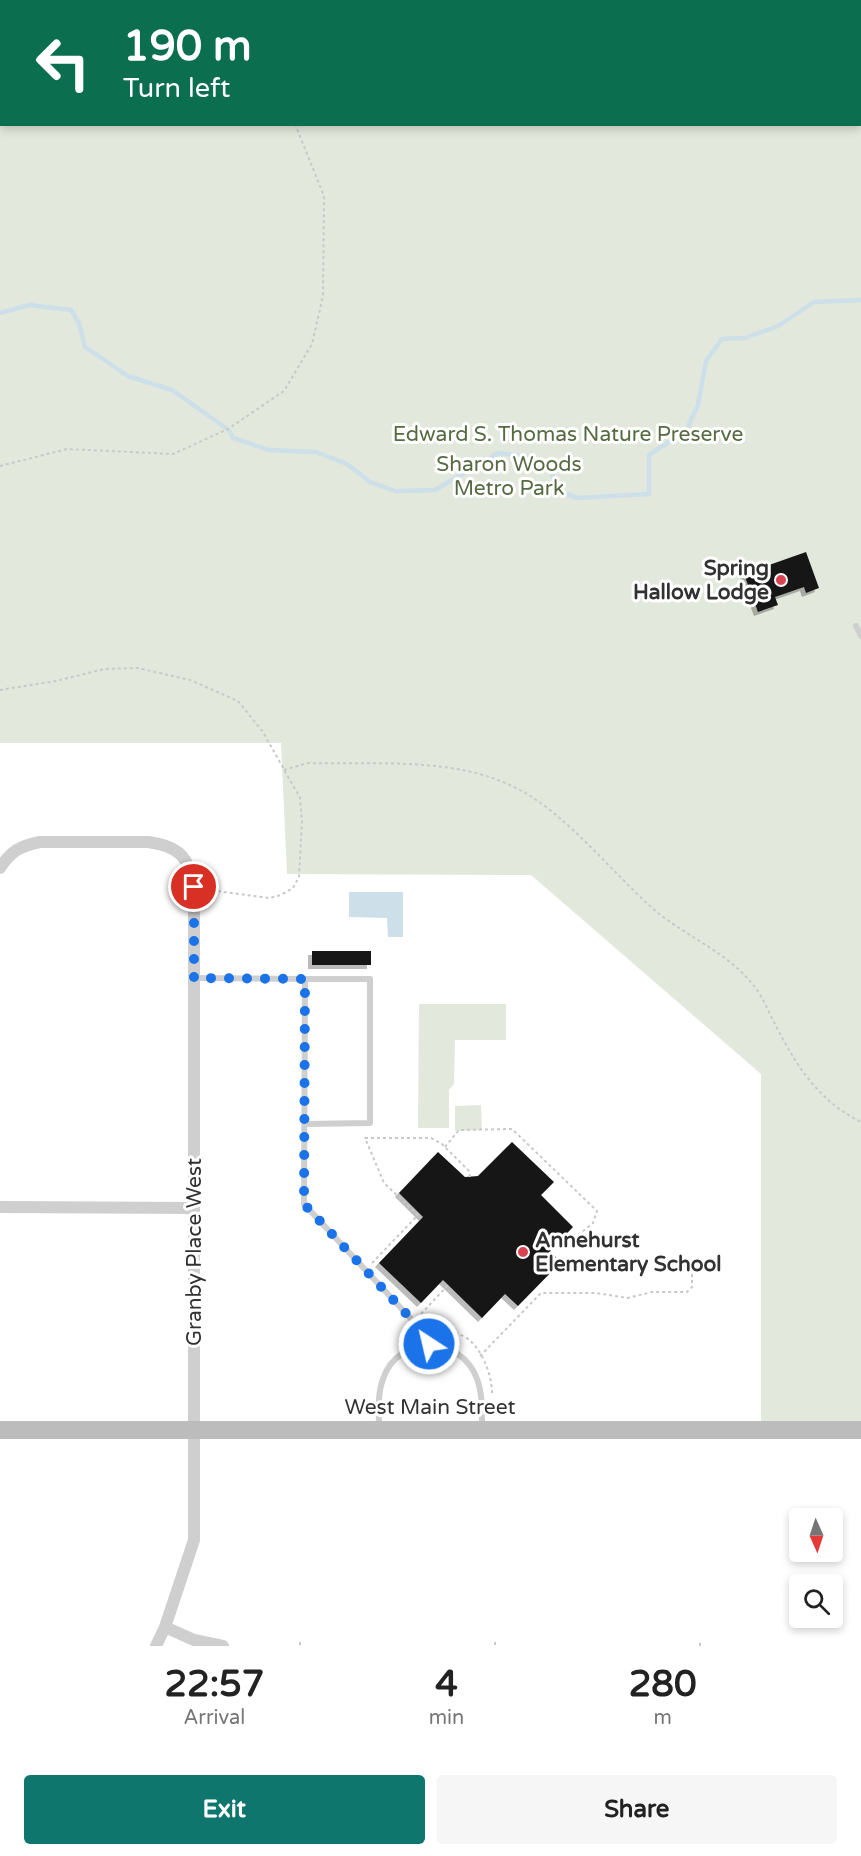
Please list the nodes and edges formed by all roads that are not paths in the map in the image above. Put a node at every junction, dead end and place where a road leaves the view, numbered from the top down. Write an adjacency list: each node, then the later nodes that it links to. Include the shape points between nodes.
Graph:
1 (856, 626): 2 (lane)
2 (861, 636)
3 (0, 868): 4 (street, Granby Place West, via 10,853 40,842 166,844 181,854 191,869)
4 (194, 978): 5 (lane); 8 (street, Granby Place West)
5 (305, 979): 6 (lane); 6 (lane, via 370,979 370,1122)
6 (304, 1124): 9 (lane, via 304,1204 413,1321)
7 (0, 1207): 8 (street)
8 (194, 1208): 14 (street, Granby Place West)
9 (429, 1344): 11 (lane, via 407,1349 383,1378); 12 (lane, via 451,1348 467,1361 477,1378)
10 (0, 1430): 14 (main road, West Main Street)
11 (379, 1430): 12 (main road, West Main Street); 14 (main road, West Main Street)
12 (482, 1430): 13 (main road, West Main Street)
13 (861, 1430)
14 (195, 1431): 15 (street, Granby Place West, via 194,1540)
15 (165, 1627): 16 (street, Granby Place West); 17 (street, via 194,1640)
16 (156, 1646)
17 (223, 1646)

